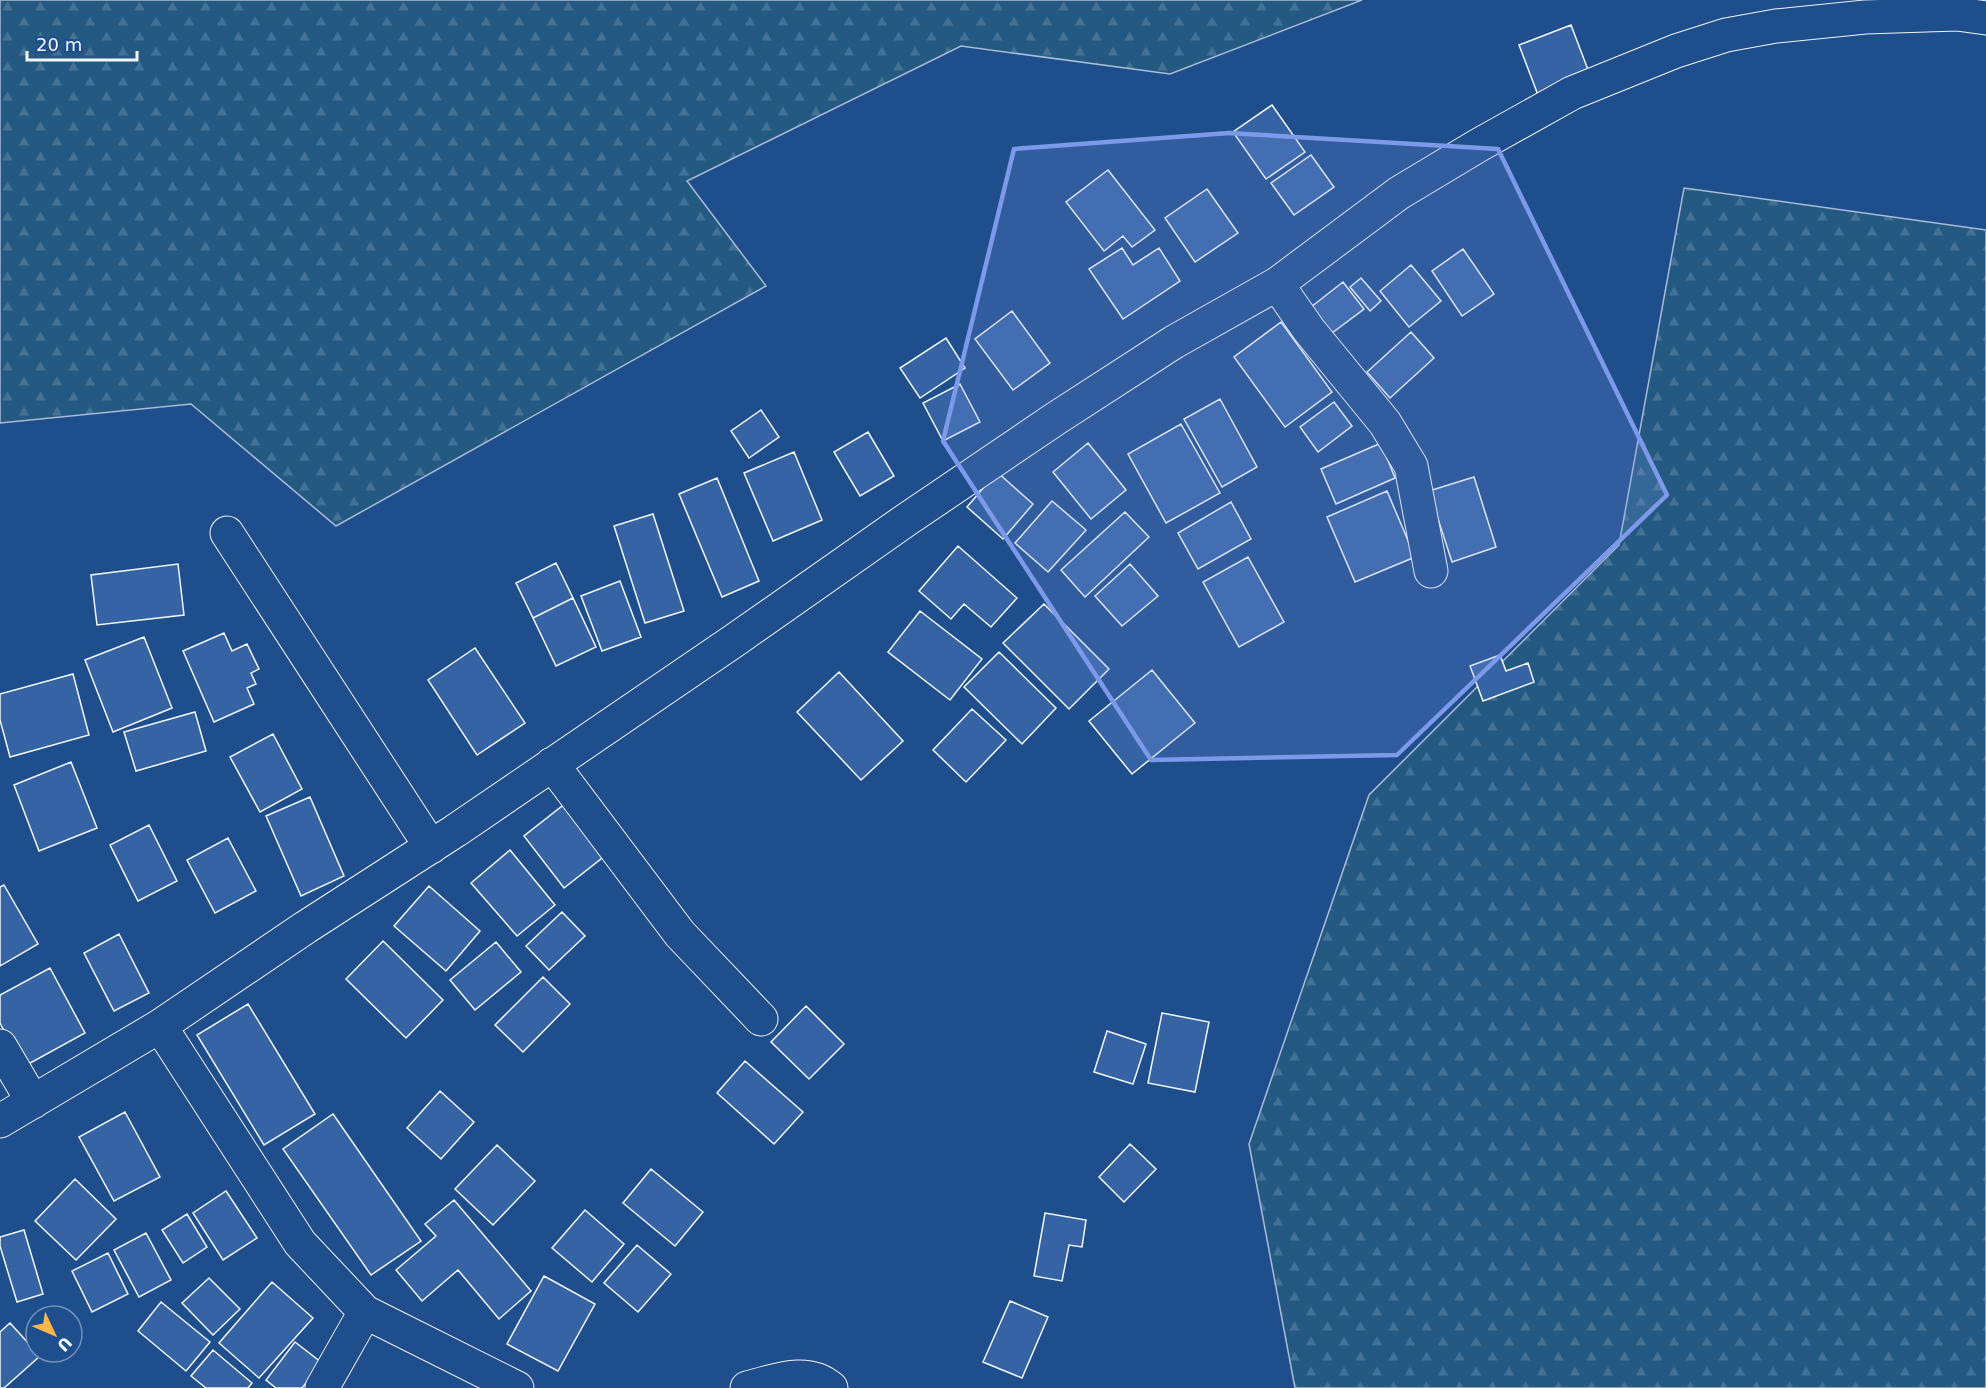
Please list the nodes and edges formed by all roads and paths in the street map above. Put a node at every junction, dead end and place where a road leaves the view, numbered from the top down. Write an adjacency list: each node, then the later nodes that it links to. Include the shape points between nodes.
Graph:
1 (1986, 18): 2 (street, via 1957,14 1865,17 1776,26 1726,35 1676,51 1572,93 1479,145 1399,194)
2 (1277, 284): 4 (street, via 1315,338 1385,423 1411,466); 5 (street, via 1174,342 1055,419)
3 (227, 533): 6 (street)
4 (1431, 571)
5 (552, 764): 6 (street); 7 (street, via 680,934)
6 (431, 847): 8 (street)
7 (761, 1019)
8 (160, 1026): 10 (street); 12 (street, via 300,1243)
9 (0, 1046): 10 (street)
10 (33, 1102): 11 (street)
11 (0, 1122)
12 (365, 1312): 13 (street); 14 (street)
13 (322, 1388)
14 (517, 1388)
15 (747, 1388): 16 (street, via 808,1376 823,1380)
16 (831, 1388)

